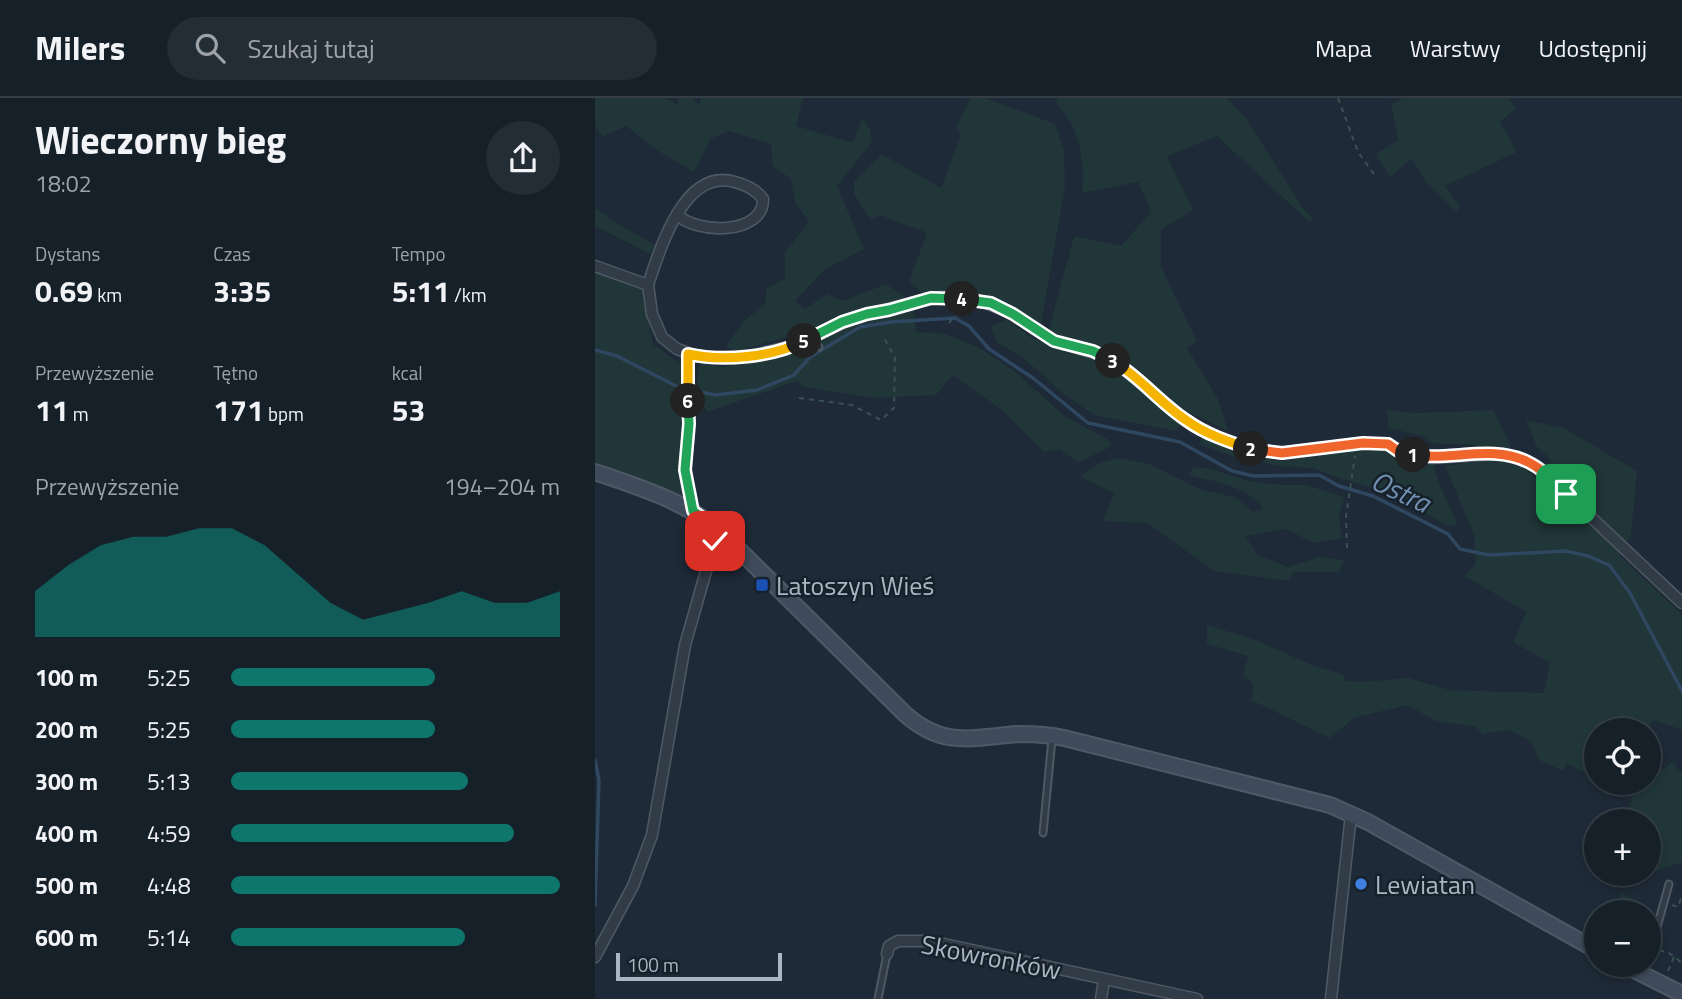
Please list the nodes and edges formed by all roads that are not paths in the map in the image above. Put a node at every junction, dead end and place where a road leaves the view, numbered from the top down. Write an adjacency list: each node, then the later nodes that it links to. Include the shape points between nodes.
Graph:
1 (677, 214): 1 (street, via 691,195 712,181 739,183 763,199 758,215 732,228 694,225); 3 (street)
2 (595, 266): 3 (street)
3 (648, 285): 6 (street, via 662,337)
4 (797, 345): 5 (lane); 6 (street, via 732,359); 10 (street, via 853,318 919,301 941,297 978,300 1013,314 1054,341 1104,356 1186,421 1249,448 1272,452 1388,444 1405,453 1432,457 1502,454 1528,462)
5 (820, 347)
6 (688, 354): 8 (street, via 685,470)
7 (595, 472): 8 (street, via 655,492)
8 (693, 511): 9 (street)
9 (718, 529): 11 (street, via 923,728 956,739); 18 (street, via 685,645 652,835 633,886)
10 (1682, 603)
11 (1052, 736): 12 (street, via 1312,800); 13 (lane)
12 (1351, 814): 16 (street); 25 (street)
13 (1043, 833)
14 (1669, 884): 15 (lane)
15 (1661, 913)
16 (1584, 943)
17 (887, 954): 20 (street, Skowronków, via 898,941 930,941); 22 (lane, Skowronków)
18 (595, 957)
19 (1652, 977): 21 (street)
20 (1104, 980): 23 (street); 24 (street, Skowronków)
21 (1682, 994)
22 (878, 999)
23 (1101, 999)
24 (1197, 999)
25 (1331, 999)

